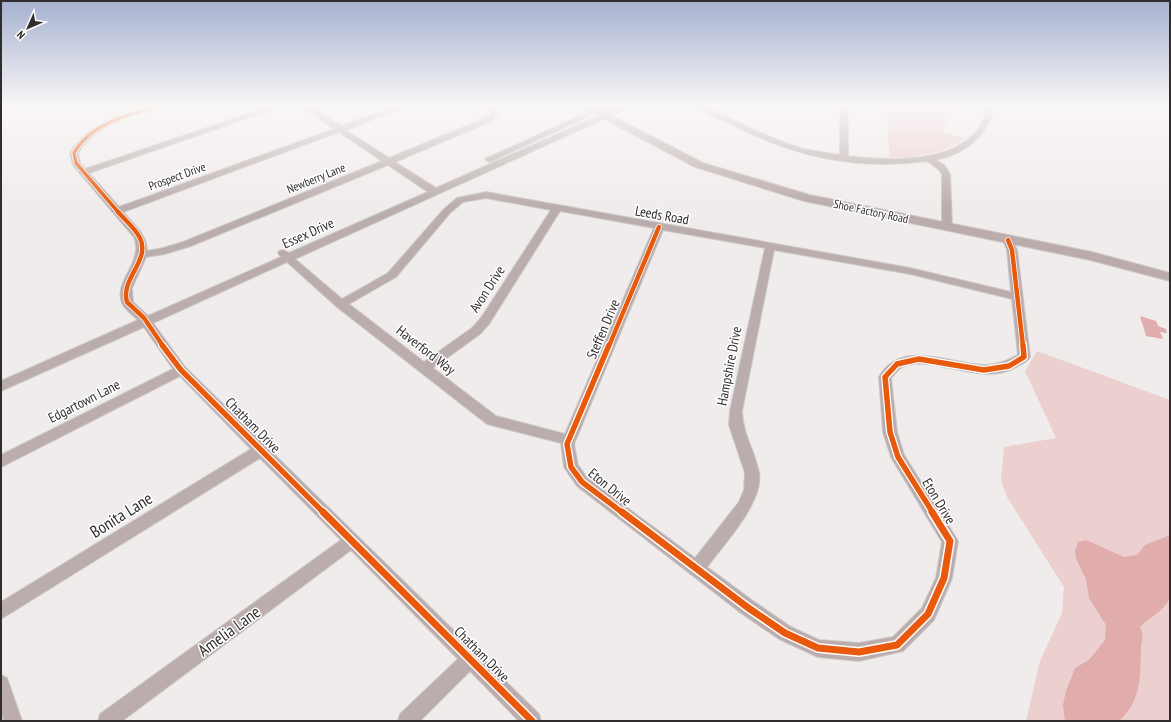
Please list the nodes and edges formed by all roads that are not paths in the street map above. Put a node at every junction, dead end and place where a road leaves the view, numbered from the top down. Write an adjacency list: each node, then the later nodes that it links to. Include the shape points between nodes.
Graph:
1 (83, 140): 14 (street, via 76,148 74,158)
2 (179, 140): 14 (street)
3 (311, 140): 17 (street, Prospect Drive)
4 (356, 140): 13 (street)
5 (439, 140): 13 (street, Newberry Lane)
6 (535, 140): 15 (street, Essex Drive)
7 (653, 140): 18 (street, Shoe Factory Road, via 699,165 808,198)
8 (769, 140): 12 (street, via 782,146)
9 (844, 140): 12 (street)
10 (973, 140): 11 (street, via 958,150)
11 (928, 158): 12 (street, via 878,161); 18 (street, via 946,174)
12 (844, 159)
13 (388, 161): 15 (street); 22 (street, Newberry Lane, via 187,244)
14 (84, 172): 17 (street)
15 (431, 189): 23 (street, Essex Drive)
16 (557, 208): 19 (street, Leeds Road); 26 (street, Leeds Road, via 486,195 460,200 447,211 392,275); 28 (street, Avon Drive, via 485,321 476,331)
17 (118, 211): 22 (street, via 141,239)
18 (947, 226): 20 (street, Shoe Factory Road)
19 (659, 227): 21 (street, Leeds Road); 32 (street, Steffen Drive)
20 (1008, 240): 24 (street, Shoe Factory Road, via 1092,256); 25 (street, Eton Drive, via 1012,250)
21 (770, 246): 25 (street, Leeds Road, via 910,271); 36 (street, Hampshire Drive, via 736,411 736,425 752,474 752,490 744,506)
22 (141, 255): 27 (street, Chatham Drive, via 129,281 125,298 129,307)
23 (285, 255): 26 (street, Haverford Way); 27 (street, Essex Drive)
24 (1170, 277)
25 (1017, 297): 36 (street, Eton Drive, via 1024,356 1009,366 984,370 919,359 897,364 885,377 890,432 898,457 950,541 944,578 928,614 897,645 859,652 818,648 785,633)
26 (341, 304): 28 (street, Haverford Way)
27 (143, 318): 29 (street, Chatham Drive); 30 (street, Essex Drive); 31 (street, Essex Drive)
28 (424, 368): 32 (street, Haverford Way, via 492,420)
29 (181, 370): 33 (street, Chatham Drive); 34 (street, Edgartown Lane)
30 (1, 377)
31 (1, 386)
32 (568, 440): 36 (street, Eton Drive, via 571,467 582,482)
33 (261, 450): 35 (street, Chatham Drive); 37 (street, Bonita Lane)
34 (1, 461)
35 (352, 541): 38 (street, Chatham Drive); 41 (street, Amelia Lane)
36 (696, 569)
37 (1, 611)
38 (470, 659): 42 (street); 43 (street, Chatham Drive)
39 (1, 684): 40 (street)
40 (13, 721)
41 (107, 721)
42 (407, 721)
43 (532, 721)

